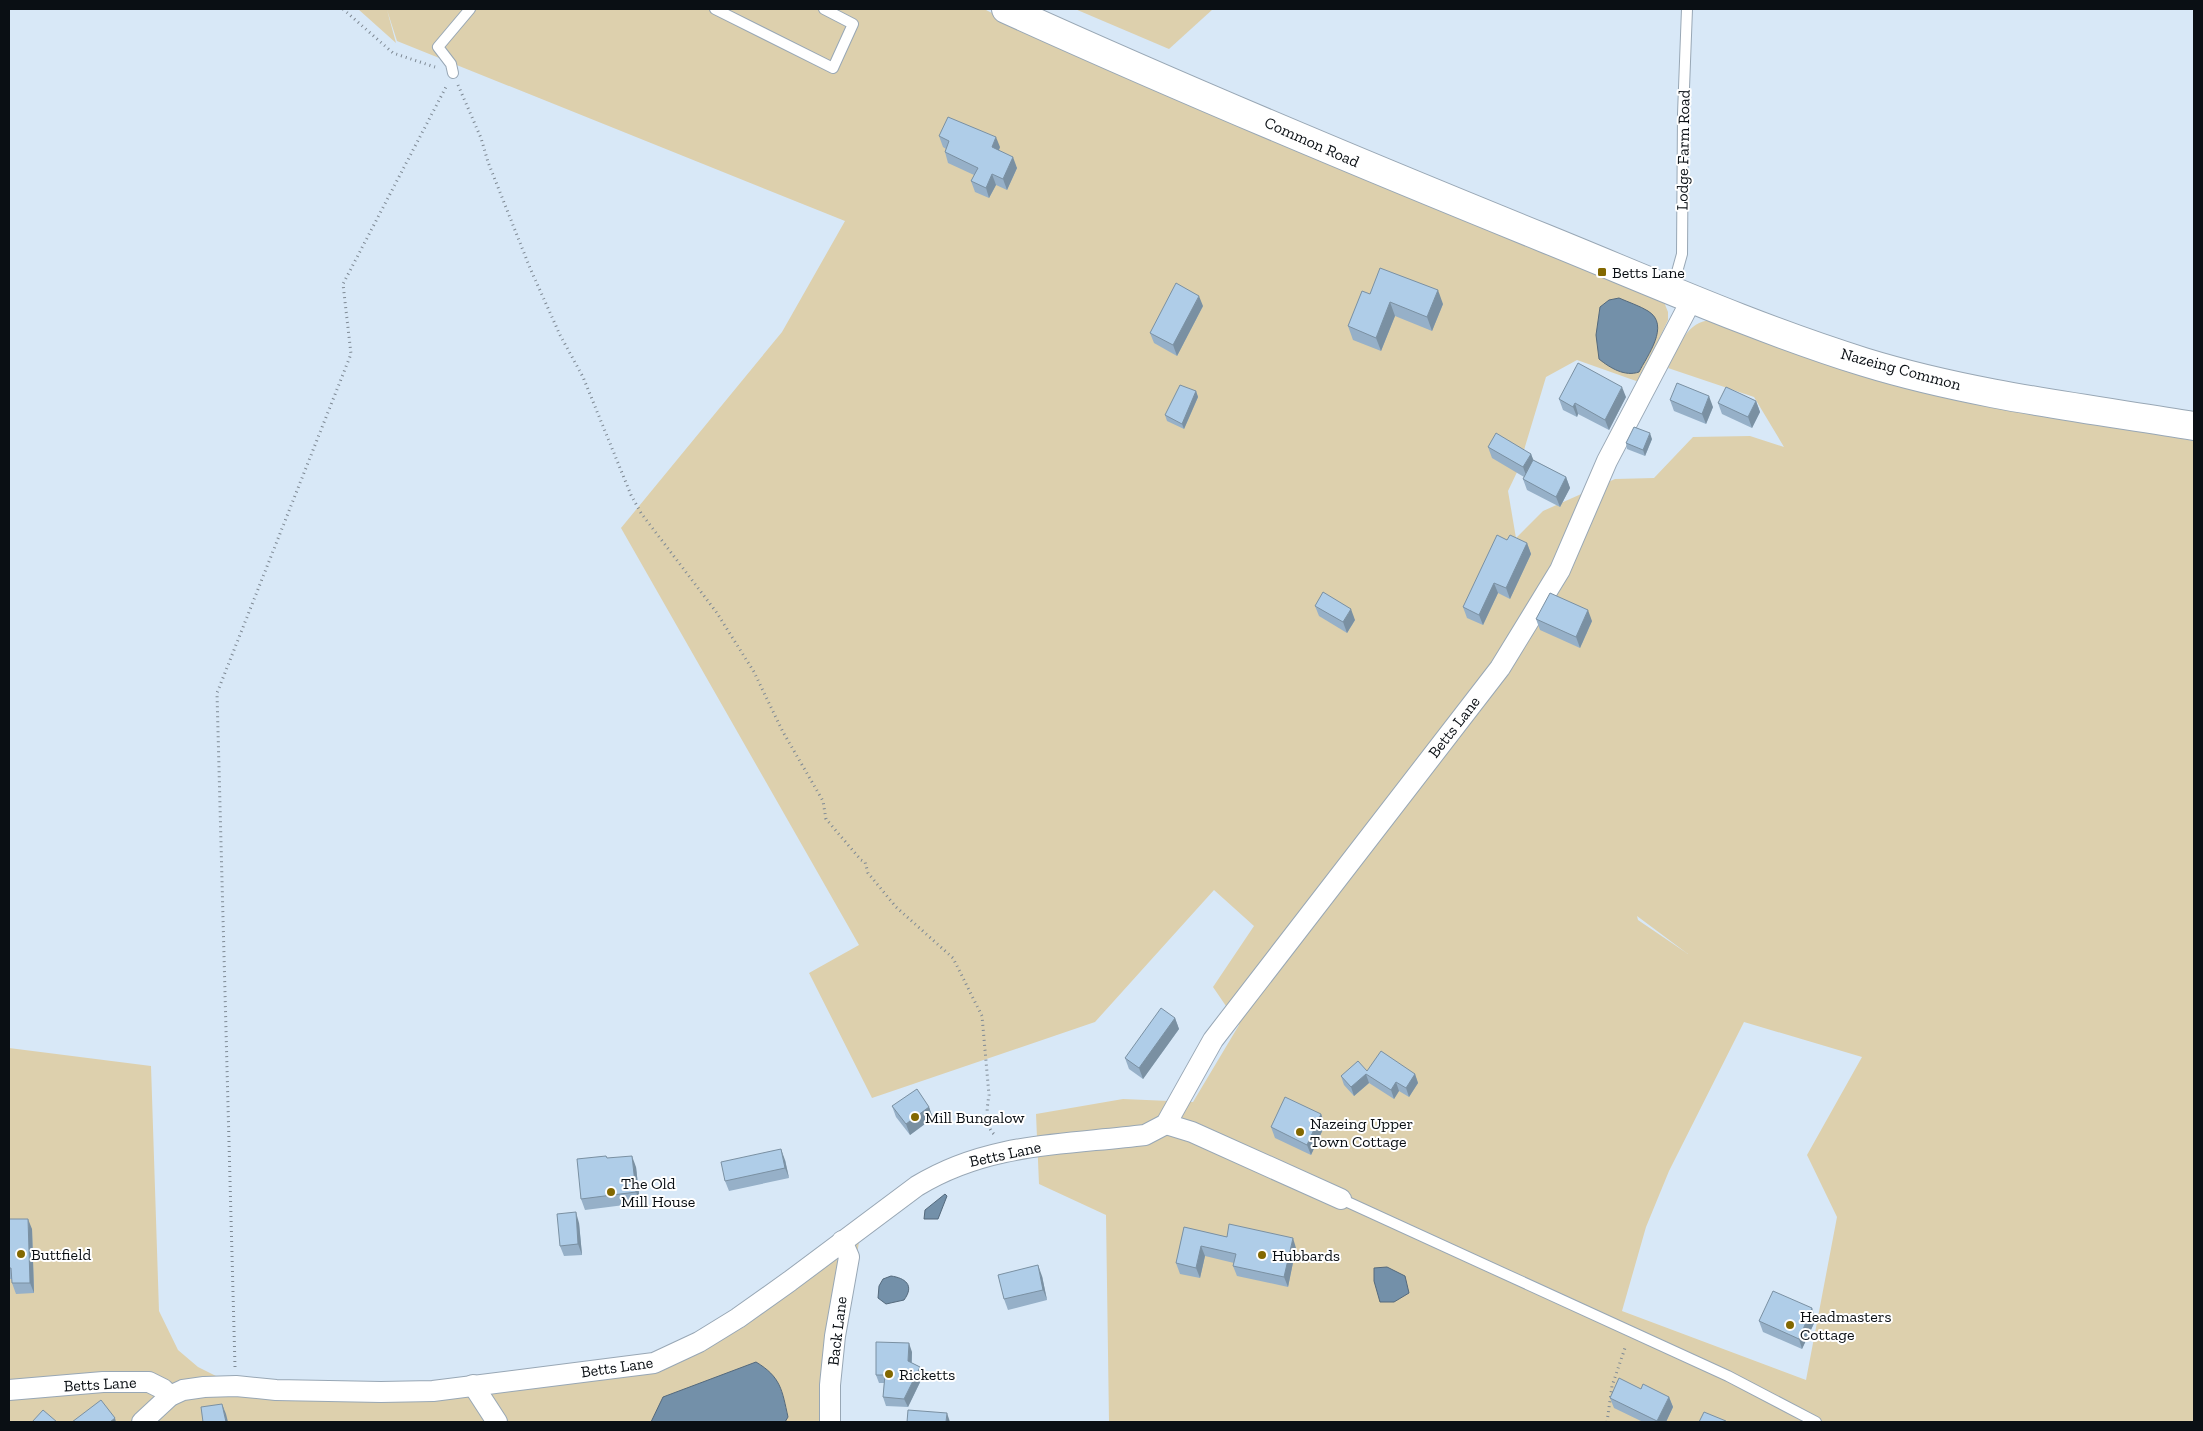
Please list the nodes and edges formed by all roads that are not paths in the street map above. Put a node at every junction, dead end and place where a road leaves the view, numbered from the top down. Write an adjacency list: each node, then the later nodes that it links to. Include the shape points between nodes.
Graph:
1 (470, 9): 6 (lane, via 438,47 451,64)
2 (715, 9): 3 (lane, via 833,68 853,24)
3 (824, 9)
4 (1006, 9): 7 (street, Common Road, via 1352,160)
5 (1687, 9): 8 (lane, Lodge Farm Road)
6 (453, 73)
7 (1619, 270): 8 (street, Nazeing Common)
8 (1682, 295): 9 (street, Nazeing Common, via 1865,362 1960,386); 10 (street, Betts Lane, via 1560,570 1500,668 1213,1040)
9 (2194, 426)
10 (1166, 1124): 11 (street, via 1192,1132); 12 (street, Betts Lane, via 1146,1135 1013,1150 958,1164 938,1173)
11 (1341, 1200): 19 (lane, via 1728,1376)
12 (842, 1242): 13 (street, Betts Lane, via 738,1318 699,1342 654,1363); 18 (street, Back Lane, via 849,1257 835,1336)
13 (473, 1385): 15 (street, Betts Lane, via 433,1391 380,1392 204,1387); 17 (street)
14 (9, 1390): 15 (street, Betts Lane, via 103,1382 149,1382)
15 (170, 1396): 16 (street)
16 (142, 1422)
17 (497, 1422)
18 (830, 1422)
19 (1816, 1422)

